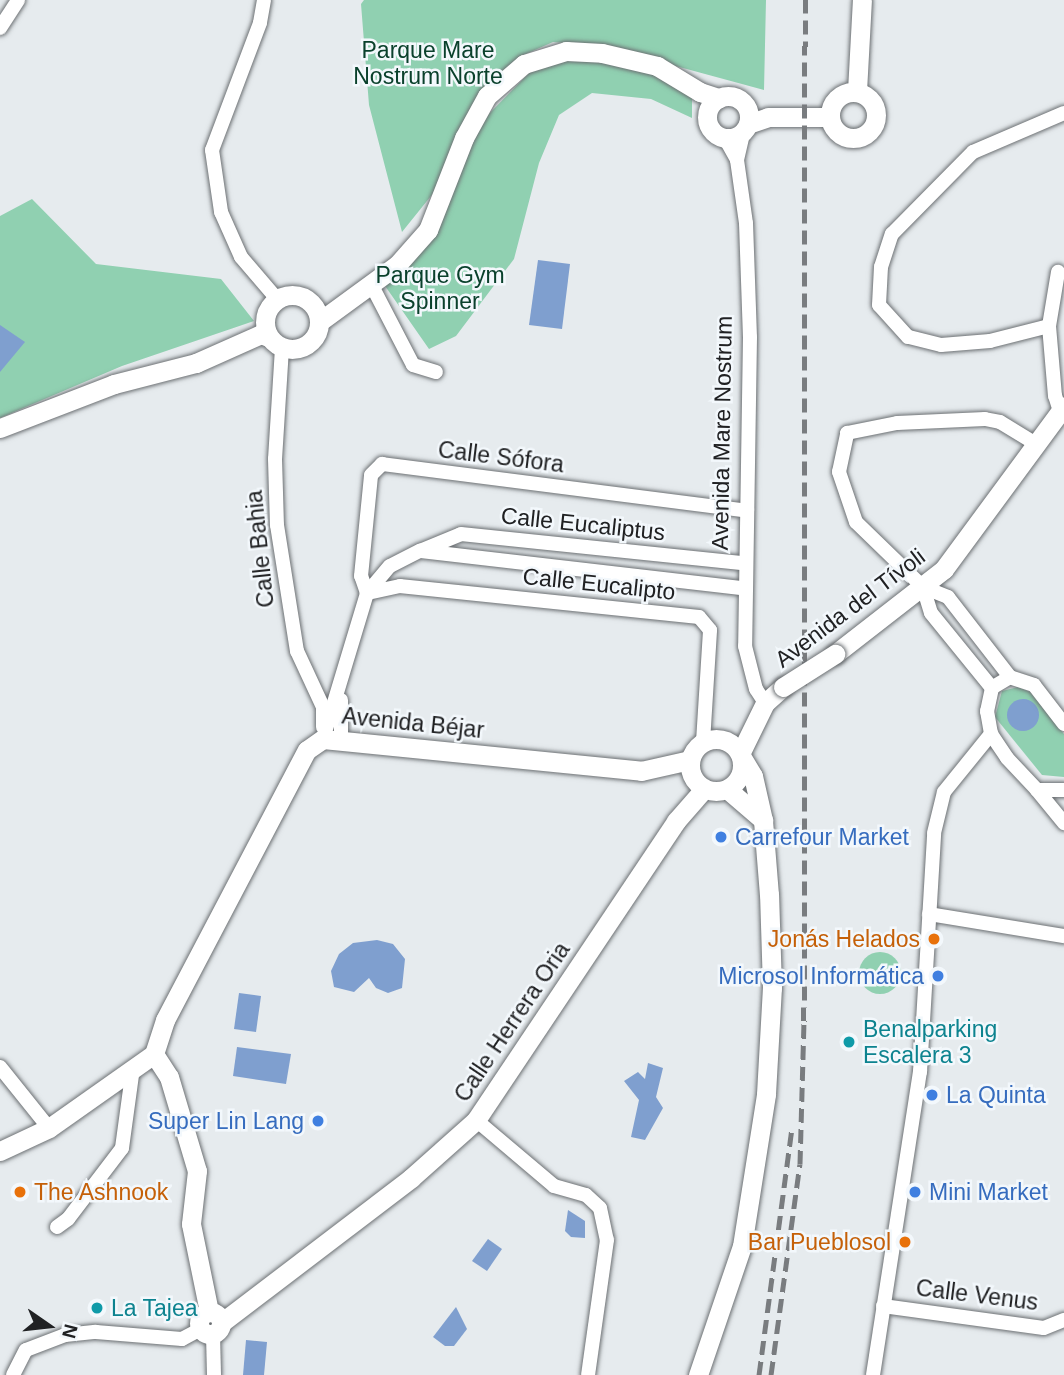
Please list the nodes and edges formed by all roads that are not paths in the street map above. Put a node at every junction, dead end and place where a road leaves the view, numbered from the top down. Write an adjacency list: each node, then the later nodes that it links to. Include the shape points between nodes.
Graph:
1 (18, 0): 4 (street)
2 (264, 0): 14 (street, via 260,23 212,150 221,212 241,257)
3 (862, 0): 5 (street)
4 (0, 28)
5 (856, 91): 8 (street, via 837,97); 8 (street, via 875,105 873,129 851,138 836,131)
6 (709, 101): 9 (street, via 732,97); 10 (street, via 709,126); 13 (street, via 657,66 602,53 566,51 524,64 487,96 464,138 428,230 397,265)
7 (1064, 113): 16 (street, via 973,152 891,234 881,267 879,305 908,337 941,345 990,341)
8 (830, 117): 9 (street)
9 (746, 121): 10 (street); 11 (street, Avenida Mare Nostrum)
10 (725, 138): 11 (street, Avenida Mare Nostrum)
11 (737, 160): 22 (street, Avenida Mare Nostrum, via 747,223)
12 (1058, 272): 16 (street)
13 (371, 284): 15 (street); 18 (street, via 413,365)
14 (277, 299): 15 (street, via 293,294 309,300); 17 (street, via 266,312)
15 (319, 322): 17 (street, via 307,345)
16 (1049, 326): 19 (street, via 1055,396)
17 (275, 342): 20 (street, via 261,334 196,363 114,384); 37 (street, Calle Bahia, via 277,526 297,651 323,707)
18 (436, 372)
19 (1062, 409): 21 (street, Avenida del Tívoli)
20 (0, 428)
21 (1036, 444): 29 (street, Avenida del Tívoli, via 956,553); 29 (street, via 1000,422 985,419 897,423 847,433 839,472 856,522)
22 (747, 511): 27 (street, Avenida Mare Nostrum); 31 (street, Calle Sófora, via 382,464 372,475 361,576)
23 (497, 538): 24 (street, Calle Eucaliptus, via 461,534); 25 (street, Calle Eucaliptus); 26 (street, via 489,548)
24 (420, 551): 26 (street, Calle Eucalipto); 31 (street, via 390,566)
25 (692, 558): 27 (street, Calle Eucaliptus); 28 (street, via 697,570)
26 (497, 559): 28 (street, Calle Eucalipto)
27 (744, 563): 30 (street, Avenida Mare Nostrum)
28 (688, 581): 30 (street, Calle Eucalipto)
29 (923, 587): 32 (street, via 948,597); 33 (street, via 931,613); 34 (street, Avenida del Tívoli, bridge)
30 (743, 588): 34 (street, Avenida Mare Nostrum, via 745,646)
31 (367, 593): 37 (street, via 349,641); 39 (street, Calle Eucalipto, via 400,586 699,618 710,630)
32 (1010, 677): 33 (street); 35 (street, via 1034,685)
33 (992, 688): 36 (street, via 986,710)
34 (763, 706): 38 (street, Avenida del Tívoli); 40 (street)
35 (1064, 724)
36 (991, 734): 43 (street); 47 (street, via 944,792 934,833)
37 (332, 740): 41 (street, Avenida Béjar); 49 (street, Avenida Béjar, via 307,750 165,1020)
38 (724, 740): 39 (street); 40 (street)
39 (703, 742): 41 (street)
40 (741, 756): 42 (street, via 740,776); 45 (street, via 753,776)
41 (695, 776): 42 (street); 52 (street, Calle Herrera Oria, via 676,821)
42 (727, 789): 45 (street)
43 (1037, 790): 44 (street); 46 (street)
44 (1064, 790)
45 (763, 820): 62 (street, via 772,988 766,1094 742,1246)
46 (1064, 823)
47 (929, 914): 48 (street); 56 (street, via 920,1072)
48 (1064, 936)
49 (154, 1054): 51 (street); 58 (street, via 169,1077 197,1171 191,1224)
50 (0, 1067): 53 (street)
51 (133, 1068): 53 (street); 55 (street, via 122,1148)
52 (476, 1120): 58 (street, Calle Herrera Oria, via 411,1178); 61 (street, via 554,1185 586,1195 600,1208 607,1240)
53 (49, 1128): 54 (street)
54 (0, 1151)
55 (57, 1227)
56 (883, 1306): 57 (street, Calle Venus, via 1044,1328); 63 (street)
57 (1064, 1320)
58 (211, 1324): 59 (street, via 182,1339 96,1332 65,1335 26,1350); 60 (street)
59 (13, 1375)
60 (214, 1375)
61 (588, 1375)
62 (698, 1375)
63 (873, 1375)

